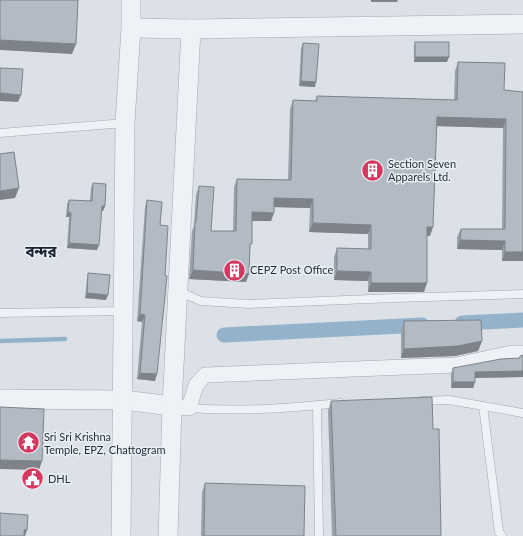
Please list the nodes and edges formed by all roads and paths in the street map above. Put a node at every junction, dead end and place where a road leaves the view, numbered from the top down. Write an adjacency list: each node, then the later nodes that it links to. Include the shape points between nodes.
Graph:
1 (131, 0): 3 (street)
2 (523, 24): 4 (street)
3 (131, 28): 4 (street); 5 (street)
4 (191, 29): 7 (street)
5 (125, 123): 6 (lane); 9 (street)
6 (0, 133)
7 (178, 290): 8 (lane, via 201,301 248,304); 18 (street)
8 (523, 294)
9 (124, 310): 10 (lane); 13 (street)
10 (0, 312)
11 (523, 353): 18 (street, via 456,365 205,375)
12 (0, 399): 13 (street)
13 (123, 400): 18 (street); 20 (street)
14 (415, 401): 17 (lane, via 449,400)
15 (346, 402): 16 (lane)
16 (317, 405): 18 (lane, via 223,410); 22 (lane)
17 (483, 406): 19 (lane); 23 (lane, via 499,532)
18 (181, 407): 21 (street)
19 (523, 413)
20 (121, 536)
21 (168, 536)
22 (319, 536)
23 (502, 536)

